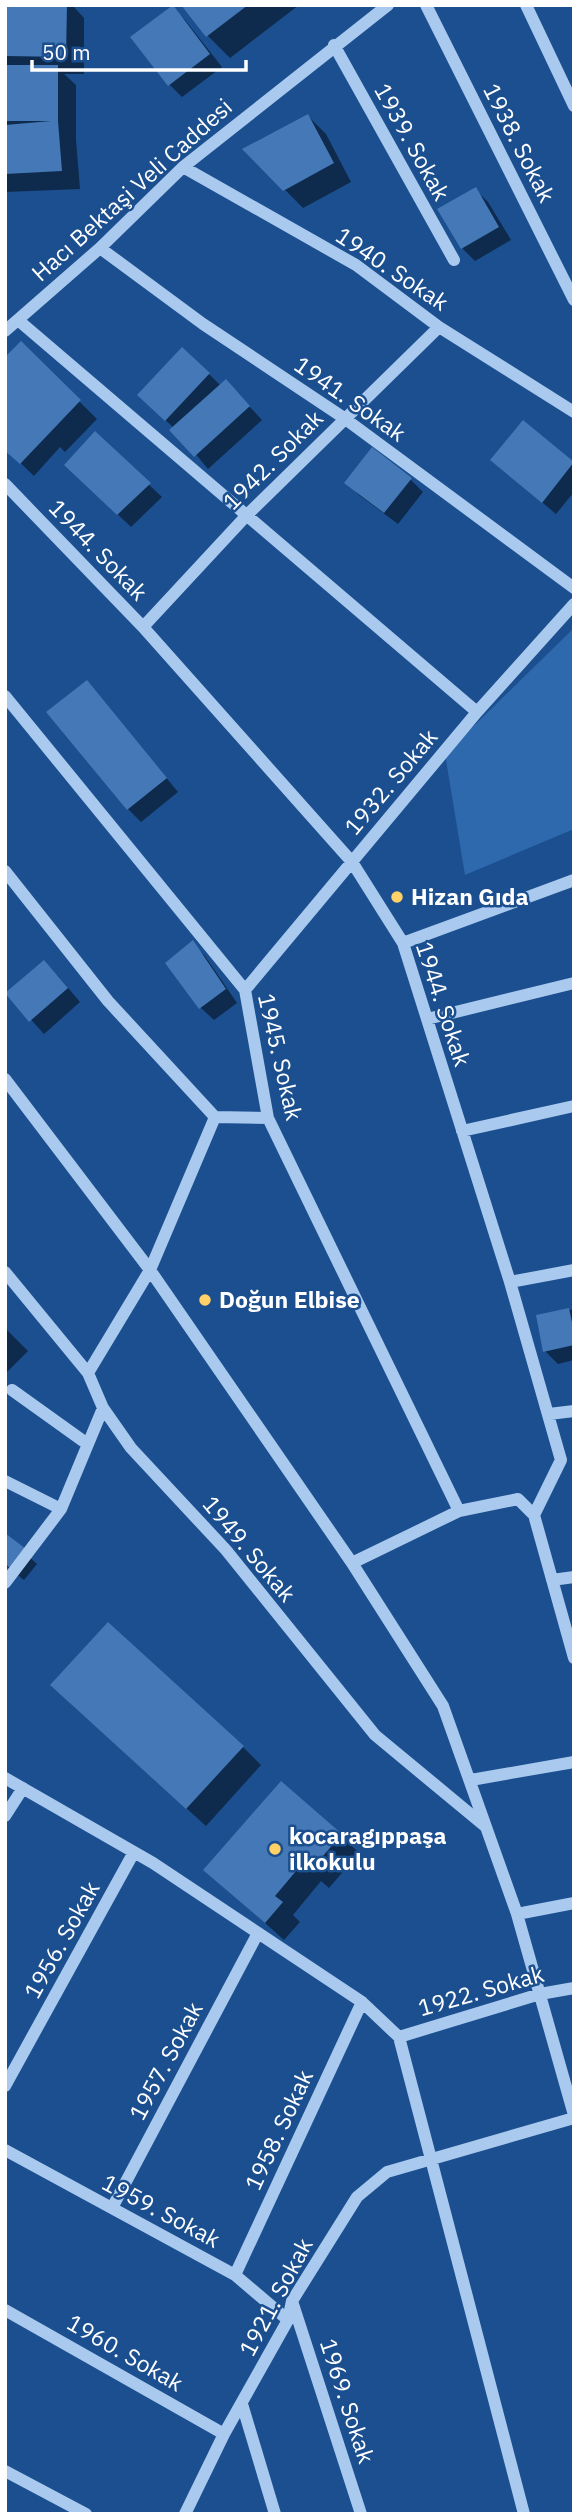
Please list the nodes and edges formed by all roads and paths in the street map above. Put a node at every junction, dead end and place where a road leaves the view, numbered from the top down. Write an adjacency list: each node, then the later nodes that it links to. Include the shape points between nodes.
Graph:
1 (388, 5): 4 (street, Hacı Bektaşi Veli Caddesi)
2 (426, 5): 9 (street, 1938. Sokak)
3 (526, 5): 5 (street)
4 (334, 45): 6 (street, Hacı Bektaşi Veli Caddesi); 8 (street, 1939. Sokak)
5 (574, 106)
6 (183, 167): 7 (street, Hacı Bektaşi Veli Caddesi); 11 (street, 1940. Sokak, via 356,265)
7 (100, 248): 10 (street, Hacı Bektaşi Veli Caddesi); 14 (street, 1941. Sokak)
8 (454, 260)
9 (574, 300)
10 (18, 320): 12 (street, Hacı Bektaşi Veli Caddesi); 16 (street)
11 (439, 327): 13 (street, 1940. Sokak); 14 (street, 1942. Sokak)
12 (5, 331)
13 (574, 412)
14 (344, 418): 16 (street, 1942. Sokak); 17 (street, 1941. Sokak)
15 (5, 484): 19 (street, 1944. Sokak)
16 (247, 515): 19 (street, 1942. Sokak); 21 (street)
17 (574, 588)
18 (574, 604): 21 (street, 1932. Sokak)
19 (143, 626): 22 (street, 1944. Sokak)
20 (5, 696): 27 (street, 1945. Sokak)
21 (477, 712): 22 (street, 1932. Sokak)
22 (352, 862): 25 (street, 1944. Sokak); 27 (street, 1932. Sokak)
23 (5, 871): 31 (street, via 108,1001)
24 (574, 880): 25 (street)
25 (403, 943): 28 (street, 1944. Sokak)
26 (574, 983): 28 (street)
27 (245, 990): 32 (street, 1945. Sokak)
28 (427, 1019): 33 (street, 1944. Sokak)
29 (5, 1079): 34 (street)
30 (574, 1106): 33 (street)
31 (215, 1117): 32 (street); 34 (street)
32 (268, 1118): 46 (street, 1945. Sokak)
33 (462, 1131): 37 (street, 1944. Sokak)
34 (150, 1270): 38 (street); 48 (street)
35 (574, 1270): 37 (street)
36 (5, 1272): 38 (street, 1949. Sokak)
37 (510, 1282): 42 (street, 1944. Sokak)
38 (88, 1373): 40 (street, 1949. Sokak)
39 (7, 1392): 43 (street)
40 (103, 1408): 43 (street); 58 (street, 1949. Sokak, via 131,1448 226,1550 375,1735)
41 (574, 1411): 42 (street)
42 (549, 1414): 47 (street, 1944. Sokak, via 561,1460)
43 (86, 1443): 45 (street)
44 (5, 1481): 45 (street)
45 (61, 1509): 51 (street)
46 (459, 1511): 47 (street, via 518,1499); 48 (street)
47 (534, 1515): 50 (street)
48 (352, 1563): 55 (street, via 443,1706)
49 (574, 1577): 50 (street)
50 (552, 1580): 52 (street)
51 (5, 1583)
52 (574, 1658)
53 (574, 1762): 55 (street)
54 (5, 1777): 56 (street)
55 (471, 1780): 58 (street)
56 (23, 1788): 57 (street); 59 (street)
57 (5, 1816)
58 (488, 1829): 61 (street)
59 (134, 1852): 62 (street); 67 (street, 1956. Sokak)
60 (574, 1903): 61 (street)
61 (517, 1914): 64 (street)
62 (258, 1933): 65 (street); 71 (street, 1957. Sokak)
63 (574, 1988): 64 (street, 1922. Sokak)
64 (540, 1994): 66 (street, 1922. Sokak); 68 (street)
65 (362, 2002): 66 (street); 72 (street, 1958. Sokak)
66 (399, 2037): 70 (street)
67 (5, 2085)
68 (574, 2116): 70 (street, 1921. Sokak)
69 (5, 2150): 71 (street, 1959. Sokak)
70 (432, 2159): 73 (street, 1921. Sokak, via 387,2172 357,2197); 83 (street)
71 (112, 2208): 72 (street, 1959. Sokak)
72 (235, 2275): 75 (street, 1959. Sokak)
73 (292, 2301): 75 (street, 1921. Sokak); 82 (street, 1969. Sokak)
74 (5, 2310): 77 (street, 1960. Sokak)
75 (288, 2320): 76 (street, 1921. Sokak)
76 (242, 2404): 77 (street, 1921. Sokak); 81 (street)
77 (224, 2434): 80 (street, 1921. Sokak)
78 (5, 2471): 79 (street)
79 (86, 2514)
80 (185, 2514)
81 (275, 2514)
82 (361, 2514)
83 (524, 2514)

